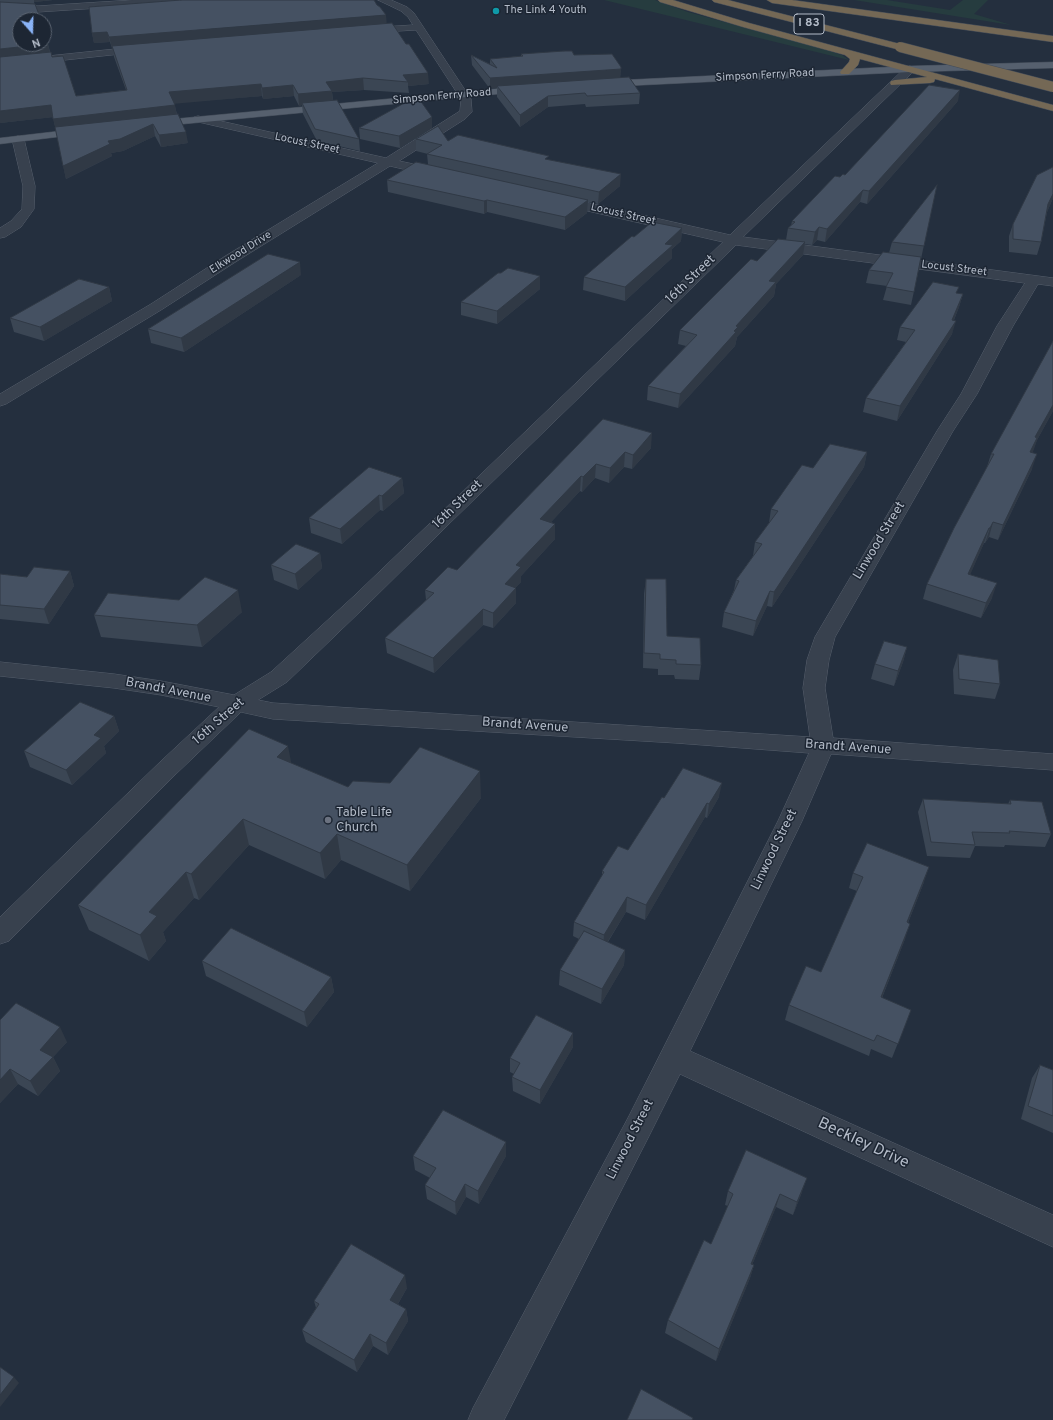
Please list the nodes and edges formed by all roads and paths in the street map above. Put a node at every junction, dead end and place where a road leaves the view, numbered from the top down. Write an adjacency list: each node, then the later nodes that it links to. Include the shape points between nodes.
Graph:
1 (175, 0): 7 (street)
2 (383, 0): 9 (street, via 404,9)
3 (663, 0): 13 (highway)
4 (718, 0): 22 (highway, I 83, bridge)
5 (744, 0): 18 (highway, I 83)
6 (772, 0): 11 (highway)
7 (132, 2): 8 (street, via 38,9)
8 (0, 7)
9 (420, 27): 10 (street); 24 (street)
10 (358, 32)
11 (1053, 39)
12 (157, 48): 14 (street)
13 (848, 52): 16 (highway); 17 (highway, via 855,58 854,63)
14 (0, 64)
15 (1053, 65): 16 (main road, Simpson Ferry Road)
16 (910, 69): 17 (main road, Simpson Ferry Road); 19 (highway); 20 (street, 16th Street)
17 (845, 72): 21 (main road, Simpson Ferry Road)
18 (1053, 80)
19 (957, 81): 20 (highway); 25 (highway)
20 (895, 83): 35 (street, 16th Street)
21 (592, 85)
22 (1053, 87)
23 (534, 89): 24 (main road, Simpson Ferry Road)
24 (464, 95): 26 (main road, Simpson Ferry Road); 31 (street, Elkwood Drive, via 467,103 466,112 461,117)
25 (1053, 108)
26 (198, 119): 27 (main road, Simpson Ferry Road); 31 (street, Locust Street)
27 (140, 125)
28 (95, 130): 29 (main road)
29 (18, 139): 30 (main road); 34 (street, via 29,186 28,209 16,224)
30 (0, 141)
31 (390, 162): 32 (street, Locust Street); 37 (street, Elkwood Drive)
32 (451, 176)
33 (545, 197): 35 (street, Locust Street)
34 (0, 234)
35 (732, 240): 36 (street, Locust Street); 39 (street, 16th Street, via 279,677)
36 (1043, 281): 40 (street, Linwood Street, via 1005,326 969,394 825,637 814,688)
37 (0, 401)
38 (0, 670): 39 (street, Brandt Avenue, via 137,684)
39 (236, 704): 40 (street, Brandt Avenue, via 280,712 654,734); 42 (street, 16th Street)
40 (823, 747): 41 (street, Brandt Avenue); 43 (street, Linwood Street, via 790,821)
41 (1053, 762)
42 (0, 933)
43 (673, 1057): 44 (street, Beckley Drive); 45 (street, Linwood Street)
44 (1053, 1231)
45 (485, 1420)

